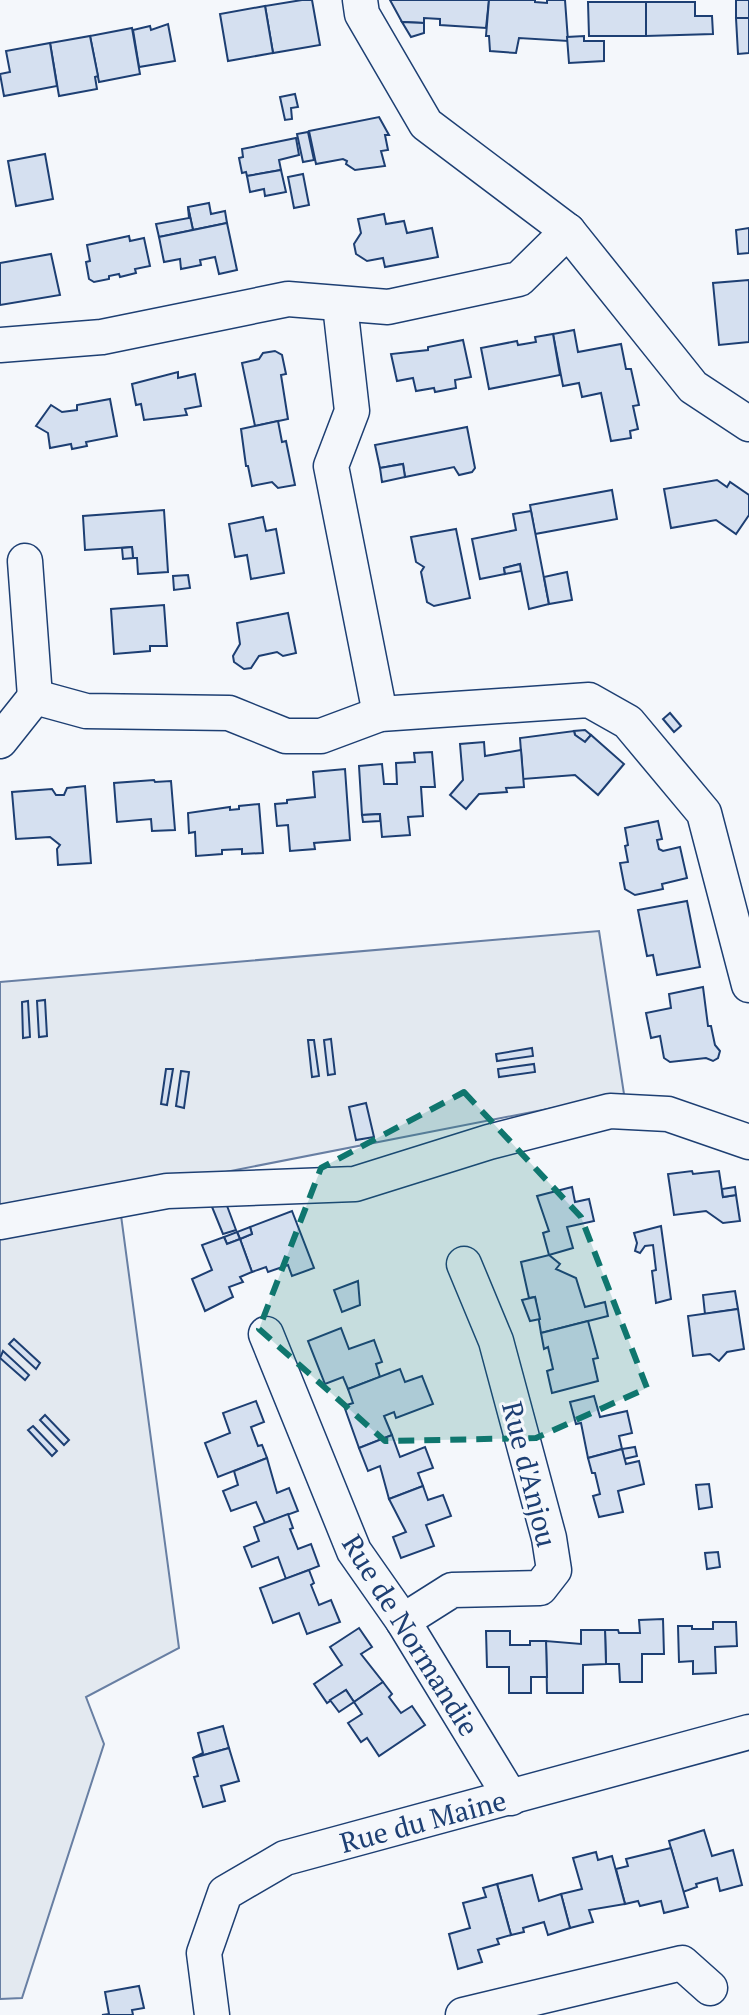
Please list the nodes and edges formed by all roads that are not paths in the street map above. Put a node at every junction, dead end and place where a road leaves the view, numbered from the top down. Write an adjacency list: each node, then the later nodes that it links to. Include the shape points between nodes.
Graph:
1 (360, 0): 2 (street, via 362,14 426,124)
2 (568, 231): 3 (street, via 519,279 388,307); 5 (street, via 693,387)
3 (340, 305): 4 (street, via 288,299 102,337); 8 (street, via 352,411 331,466)
4 (0, 345)
5 (749, 424)
6 (25, 561): 7 (street)
7 (35, 697): 8 (street, via 86,711 229,713 286,736 321,736); 9 (street)
8 (380, 714): 10 (street, via 589,700 628,722 704,813)
9 (0, 741)
10 (749, 987)
11 (749, 1142): 12 (street, via 668,1114 610,1111 355,1184 167,1191)
12 (0, 1222)
13 (464, 1264): 15 (street, Rue d'Anjou, via 496,1341 554,1570 540,1588 452,1590)
14 (266, 1334): 15 (street, Rue de Normandie, via 354,1551)
15 (403, 1621): 17 (street, Rue de Normandie)
16 (749, 1732): 17 (street, Rue du Maine)
17 (511, 1798): 19 (street, Rue du Maine, via 285,1858 225,1893 204,1953)
18 (710, 1988): 20 (street, via 682,1963)
19 (212, 2015)
20 (463, 2015)

